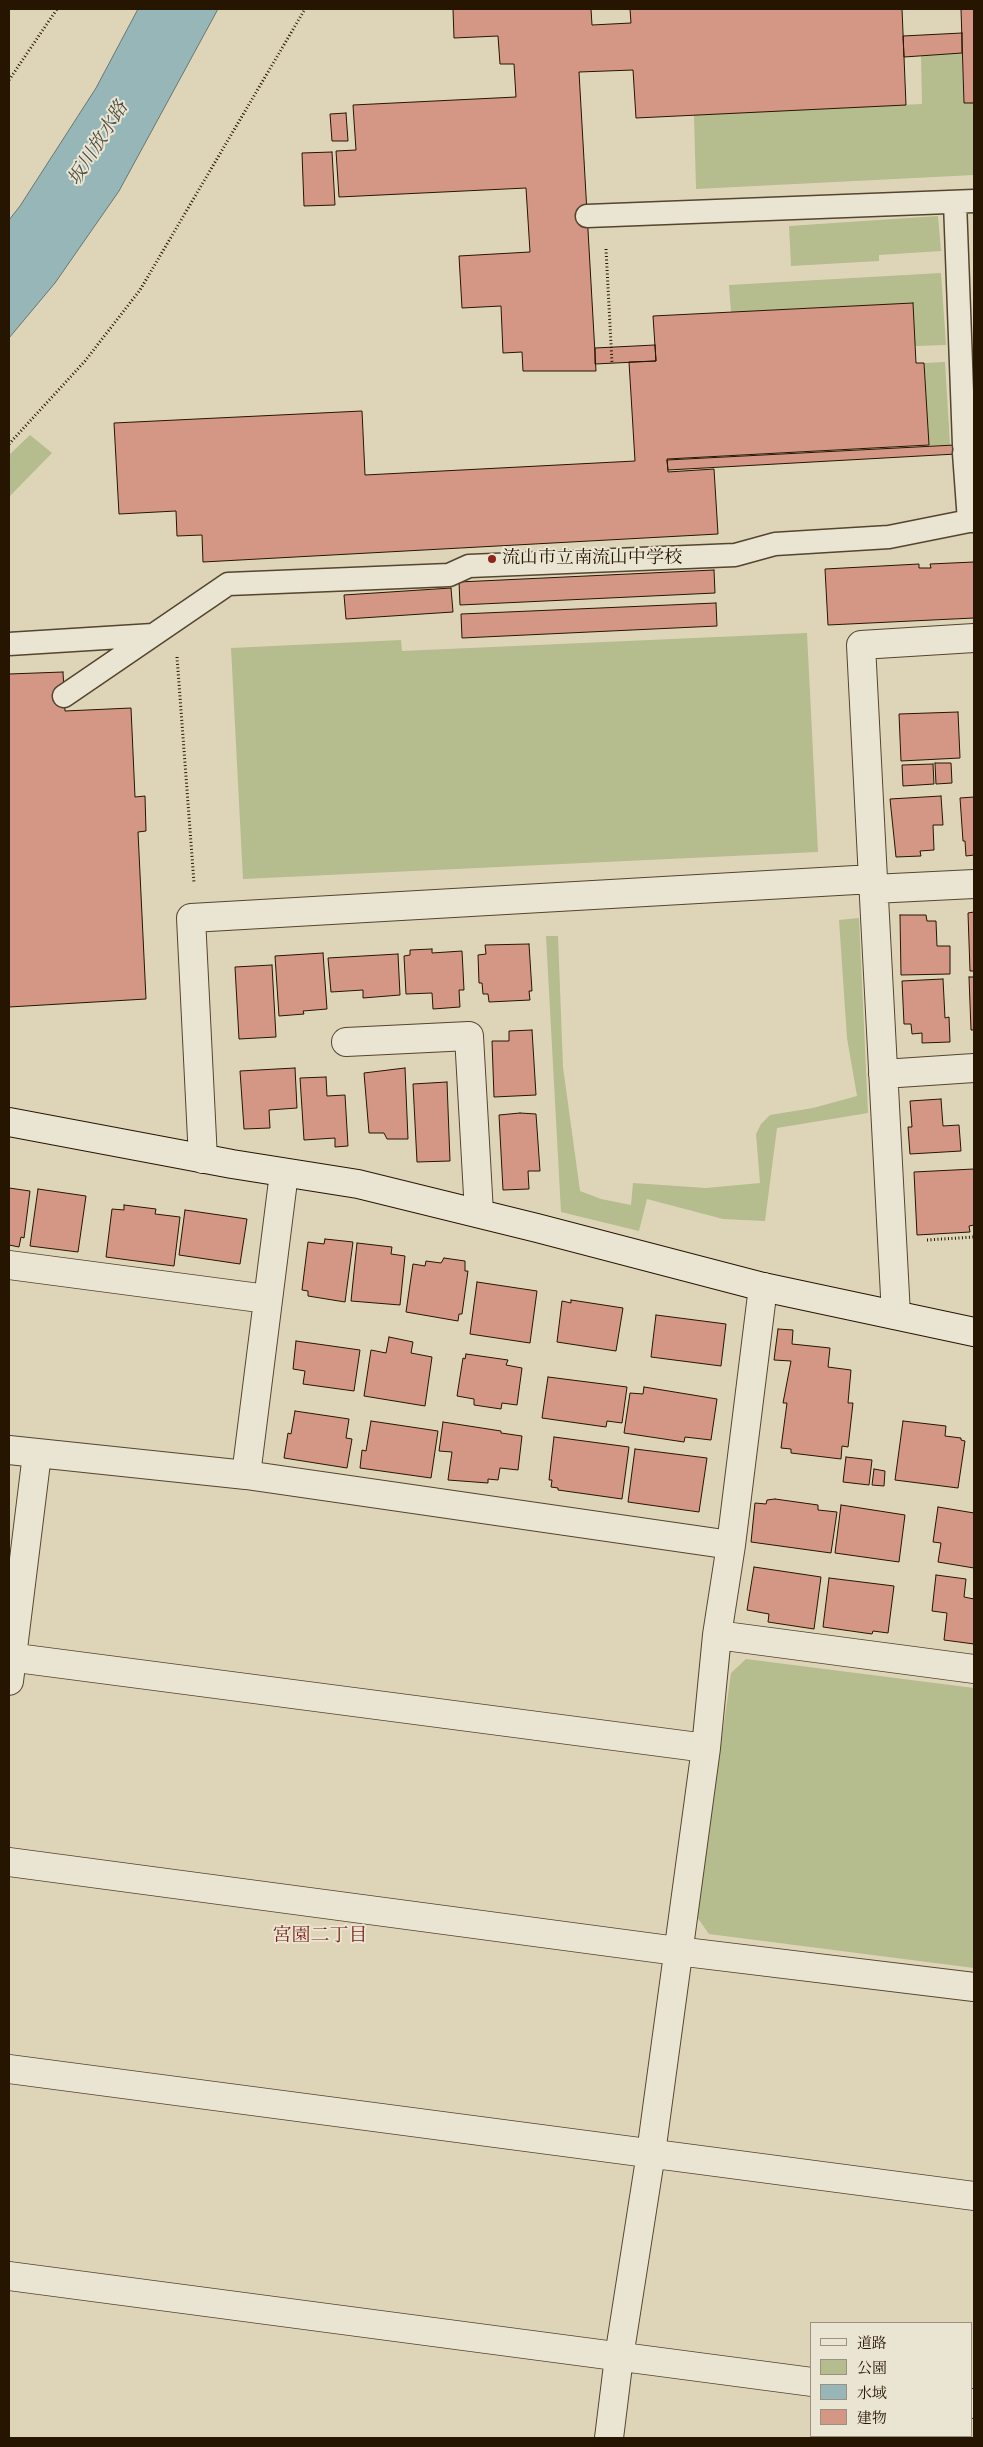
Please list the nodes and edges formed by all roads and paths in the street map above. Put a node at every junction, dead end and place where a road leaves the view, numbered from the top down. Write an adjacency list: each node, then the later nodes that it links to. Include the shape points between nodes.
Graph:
1 (57, 9): 3 (path)
2 (305, 9): 7 (path, via 140,290 85,361)
3 (9, 80)
4 (964, 201): 5 (lane); 8 (lane, via 964,449)
5 (595, 216): 6 (path)
6 (612, 363)
7 (9, 444)
8 (972, 521): 9 (lane, via 889,537 775,544 735,555 470,566 449,575 228,584)
9 (174, 621): 10 (lane); 16 (path, via 195,897)
10 (154, 635): 12 (lane); 13 (lane)
11 (974, 638): 14 (street, via 861,645)
12 (9, 644)
13 (64, 696)
14 (873, 884): 15 (street); 16 (street); 19 (street)
15 (974, 884)
16 (191, 918): 21 (street)
17 (346, 1042): 23 (street, via 469,1036)
18 (974, 1068): 19 (street)
19 (883, 1074): 29 (street)
20 (9, 1122): 21 (street)
21 (202, 1159): 22 (street)
22 (284, 1173): 23 (street, via 358,1184); 28 (street)
23 (479, 1213): 27 (street)
24 (974, 1237): 25 (path, via 927,1240)
25 (928, 1250)
26 (9, 1265): 28 (street)
27 (763, 1288): 29 (street); 34 (street)
28 (267, 1299): 33 (street)
29 (896, 1315): 30 (street)
30 (974, 1332)
31 (9, 1450): 32 (street)
32 (37, 1454): 33 (street); 36 (street)
33 (246, 1475): 34 (street)
34 (731, 1545): 35 (street)
35 (716, 1635): 37 (street); 38 (street)
36 (10, 1665): 38 (street)
37 (974, 1669)
38 (706, 1748): 40 (street)
39 (9, 1862): 40 (street)
40 (677, 1950): 41 (street); 43 (street)
41 (974, 1987)
42 (9, 2069): 43 (street)
43 (650, 2153): 44 (street); 46 (street)
44 (974, 2196)
45 (9, 2276): 46 (street)
46 (619, 2357): 47 (street); 48 (street)
47 (810, 2382)
48 (609, 2438)

